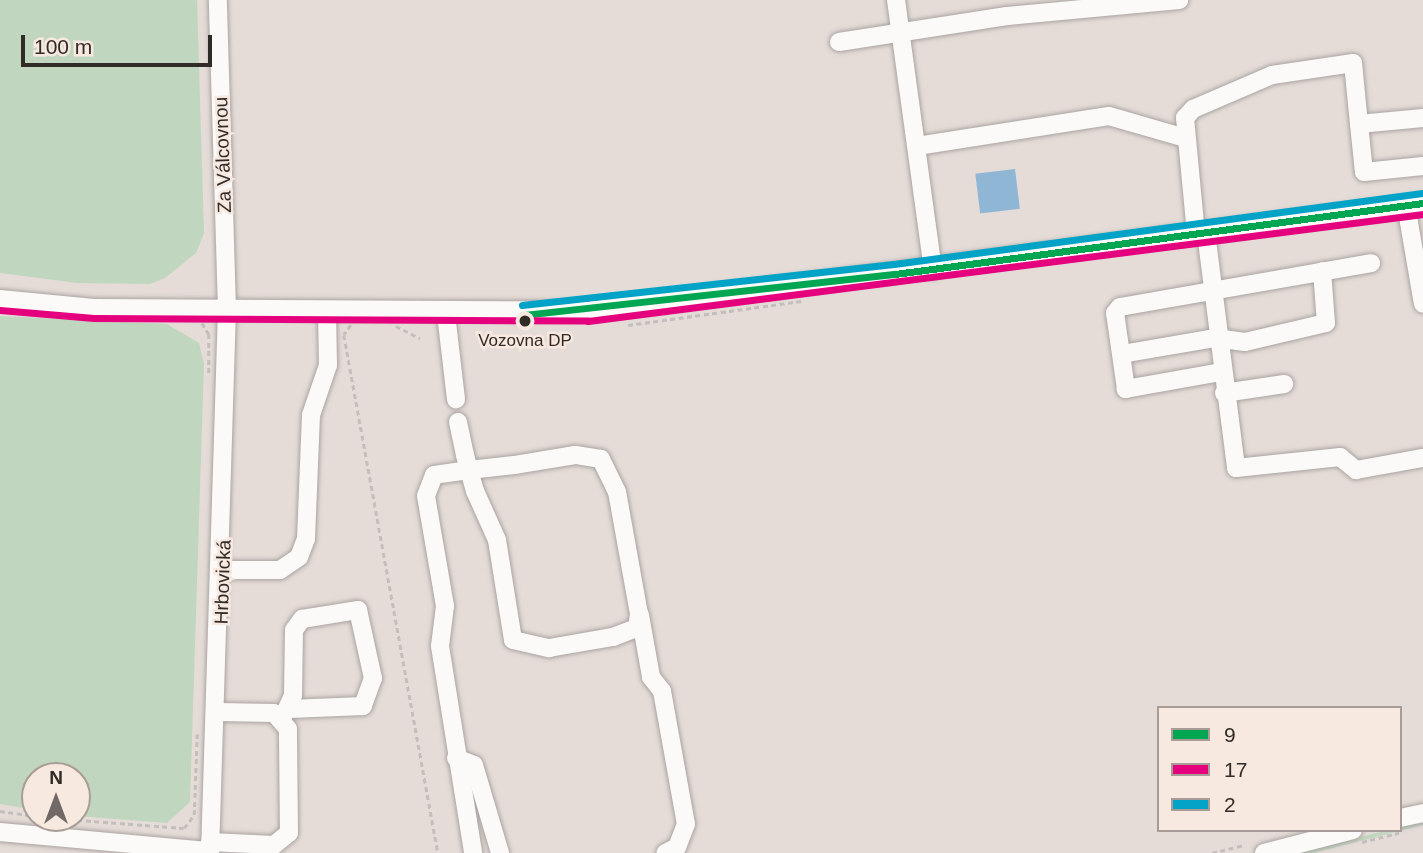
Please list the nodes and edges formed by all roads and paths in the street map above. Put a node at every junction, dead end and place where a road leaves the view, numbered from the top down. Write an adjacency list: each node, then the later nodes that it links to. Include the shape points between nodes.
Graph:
1 (218, 0): 20 (street, Za Válcovnou)
2 (896, 0): 4 (street)
3 (1179, 0): 4 (street)
4 (901, 32): 5 (street); 9 (street)
5 (839, 42)
6 (1423, 118): 7 (street)
7 (1359, 124): 8 (street, via 1353,64 1304,68 1193,109 1185,118); 10 (street, via 1364,172)
8 (1185, 138): 9 (street, via 1109,116); 12 (street)
9 (916, 146): 14 (street)
10 (1423, 166)
11 (1415, 204): 12 (street); 19 (street)
12 (1201, 233): 14 (street); 16 (street)
13 (1371, 263): 15 (street)
14 (933, 269): 22 (street, via 587,311)
15 (1322, 271): 16 (street); 28 (street, via 1326,323 1245,342)
16 (1212, 289): 28 (street); 29 (street, via 1120,307 1115,317)
17 (0, 299): 20 (street)
18 (801, 301): 25 (path)
19 (1423, 304)
20 (227, 310): 21 (street); 38 (street, Hrbovická)
21 (327, 312): 22 (street); 38 (street, via 328,365 311,415 306,539 299,557 280,570)
22 (446, 314): 34 (street)
23 (194, 315): 32 (path, via 209,334)
24 (354, 324): 57 (path, via 344,335)
25 (628, 325)
26 (388, 326): 27 (path, via 405,327)
27 (420, 338)
28 (1216, 338): 29 (street); 30 (street)
29 (1122, 354): 30 (street, via 1126,389)
30 (1221, 372): 33 (street)
31 (1284, 384): 33 (street)
32 (208, 386)
33 (1224, 393): 36 (street, via 1232,462 1242,471 1340,457 1356,470)
34 (456, 399)
35 (458, 422): 37 (street)
36 (1423, 458)
37 (469, 470): 39 (street, via 575,456 601,459 617,492); 39 (street, via 497,540 513,640 550,648 613,637 637,628); 43 (street, via 434,475 426,496 445,606 440,646)
38 (224, 570): 40 (street, Hrbovická)
39 (639, 614): 56 (street, via 651,677 662,691 686,824)
40 (218, 712): 41 (street); 55 (street, Hrbovická)
41 (285, 714): 41 (street, via 294,630 302,619 358,610 373,678 363,706); 55 (street, via 289,833 274,845)
42 (198, 720): 49 (path, via 194,815 191,823)
43 (456, 758): 58 (street); 59 (street, via 474,765)
44 (0, 811): 46 (path)
45 (1423, 813): 48 (street)
46 (21, 814)
47 (91, 821): 49 (path)
48 (1405, 824)
49 (175, 828): 52 (path)
50 (0, 832): 55 (street)
51 (1375, 832): 53 (path)
52 (174, 835)
53 (1356, 837): 61 (street)
54 (1244, 845): 60 (path)
55 (210, 849)
56 (674, 851)
57 (438, 853)
58 (473, 853)
59 (500, 853)
60 (1212, 853)
61 (1264, 853)

